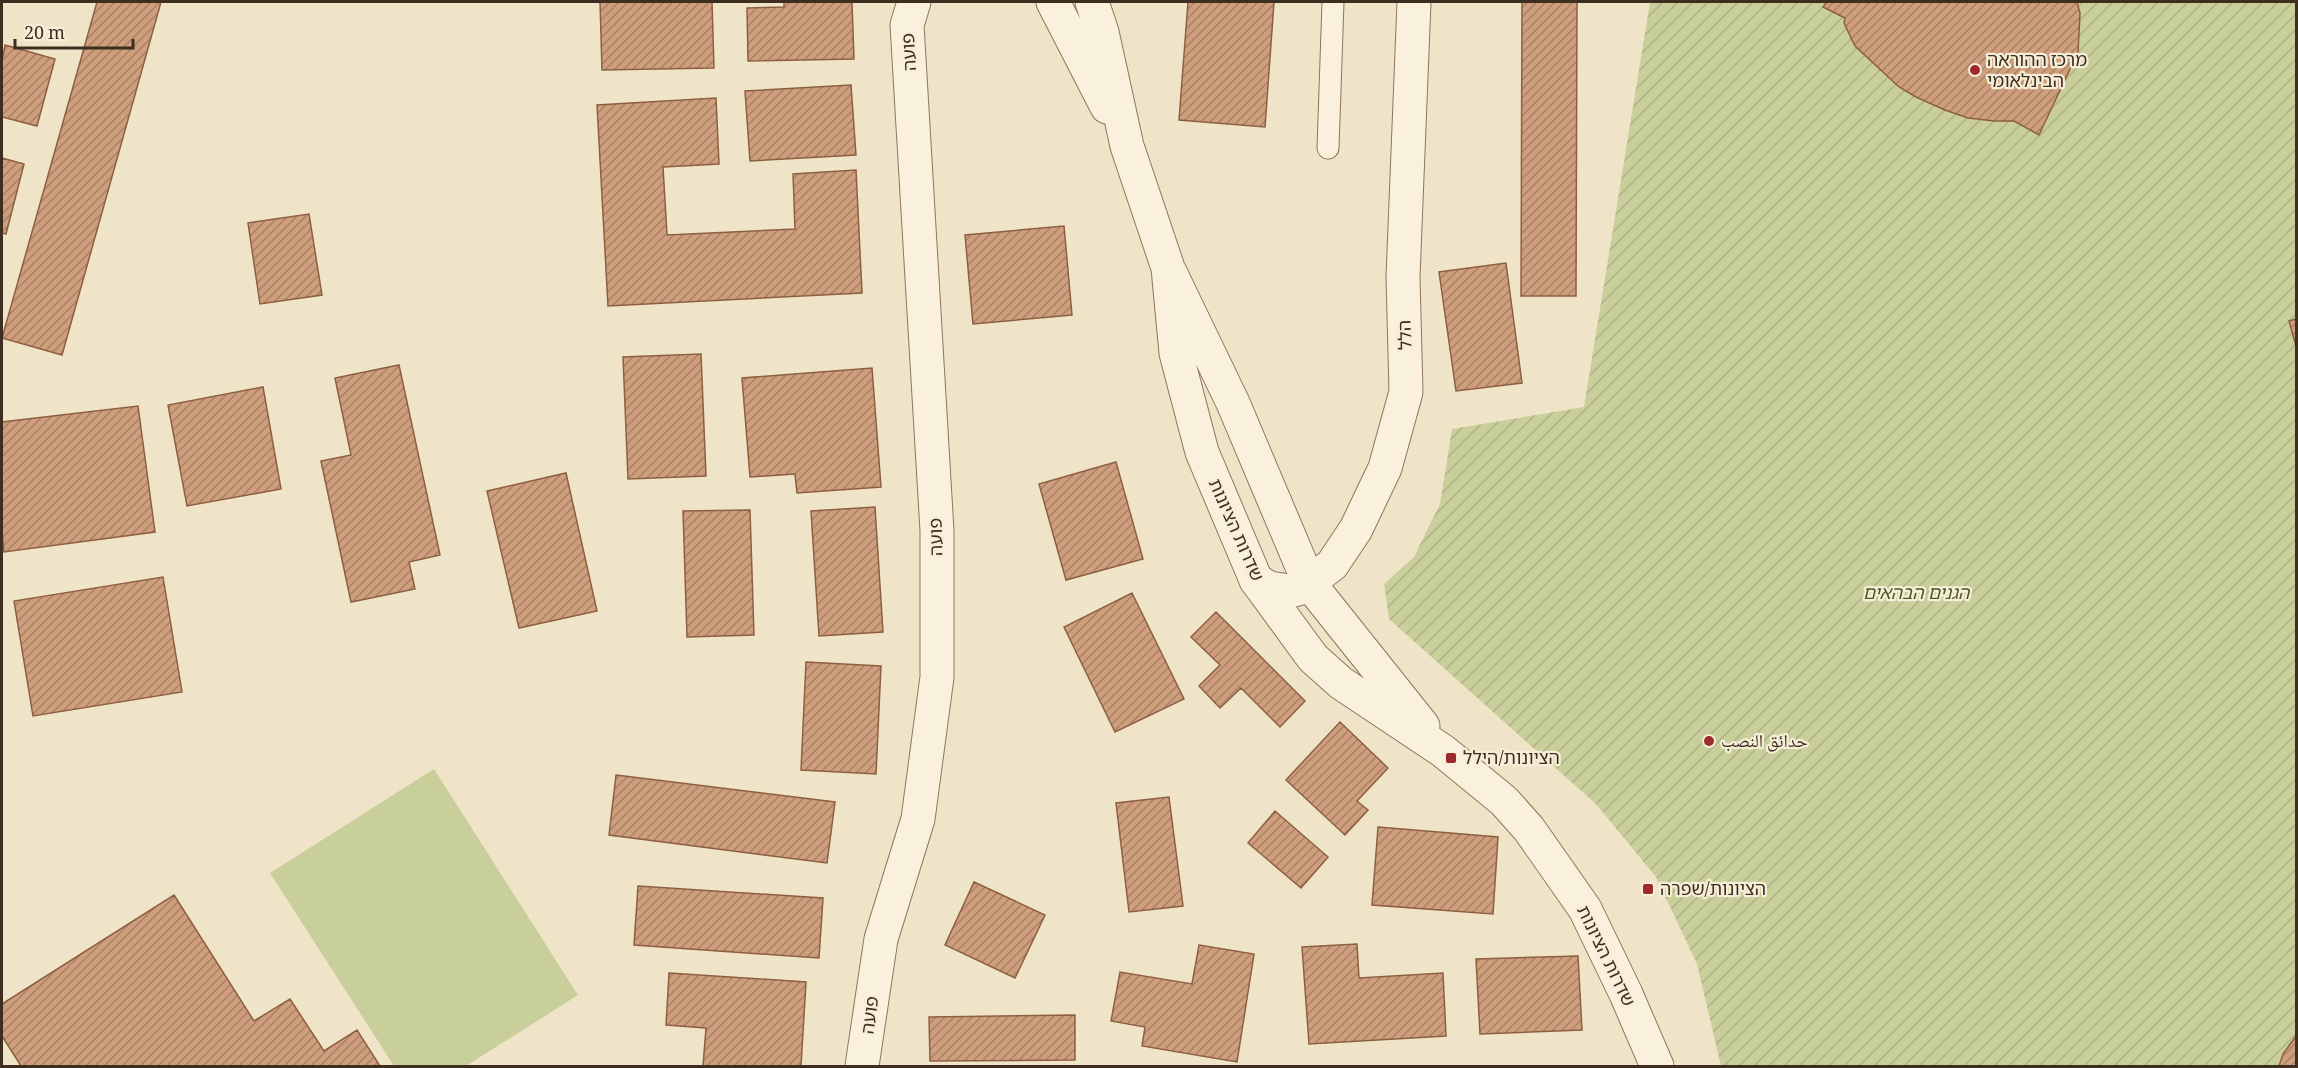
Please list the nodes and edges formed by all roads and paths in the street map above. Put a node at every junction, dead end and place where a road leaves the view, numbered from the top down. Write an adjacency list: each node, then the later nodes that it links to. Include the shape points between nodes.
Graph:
1 (914, 2): 12 (street, פועה, via 908,26 937,531 937,676 918,819 881,939)
2 (1053, 2): 6 (street, שדרות הציונות)
3 (1092, 2): 6 (street, שדרות הציונות)
4 (1333, 2): 7 (lane)
5 (1414, 2): 10 (street, הלל, via 1403,277 1406,392 1385,468 1356,529 1332,565)
6 (1127, 146): 8 (street, שדרות הציונות)
7 (1328, 148)
8 (1168, 268): 9 (street, שדרות הציונות, via 1176,353 1202,452); 10 (street, שדרות הציונות, via 1233,403)
9 (1256, 580): 10 (street, הלל, via 1281,591); 11 (street, שדרות הציונות, via 1313,658 1341,683)
10 (1309, 583): 11 (street, שדרות הציונות)
11 (1443, 751): 13 (street, שדרות הציונות, via 1504,801 1586,909)
12 (862, 1066)
13 (1657, 1066)

